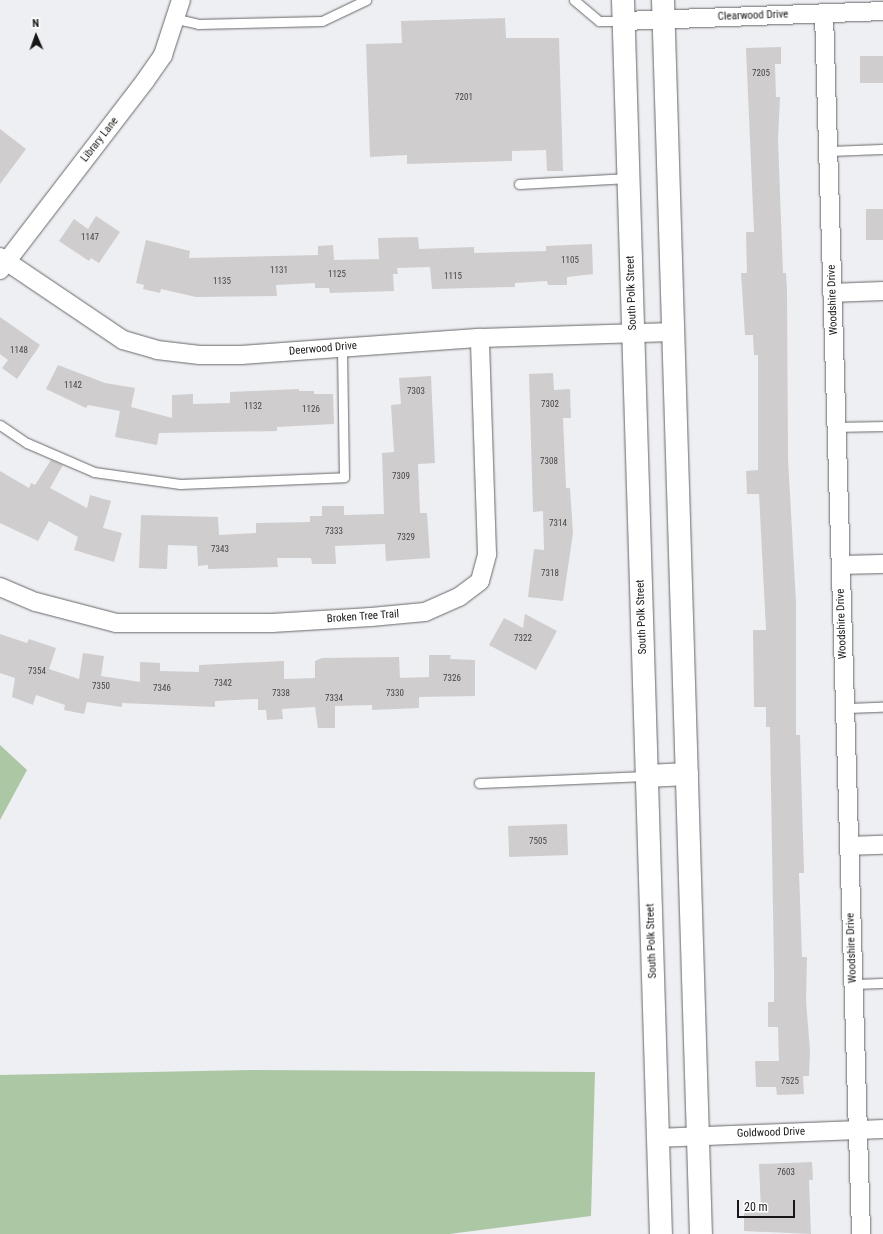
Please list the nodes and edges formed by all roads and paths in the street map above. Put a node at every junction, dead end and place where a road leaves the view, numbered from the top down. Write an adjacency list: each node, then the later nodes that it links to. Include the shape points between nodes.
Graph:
1 (181, 0): 8 (street, Library Lane)
2 (366, 0): 8 (lane, via 322,21 198,24)
3 (574, 0): 5 (lane, via 599,21)
4 (664, 9): 5 (street, Clearwood Drive); 7 (street, Clearwood Drive); 17 (main road)
5 (624, 10): 11 (main road, South Polk Street)
6 (883, 12): 7 (street, Clearwood Drive)
7 (824, 14): 10 (street, Woodshire Drive)
8 (176, 19): 13 (street, Library Lane, via 163,55 145,81)
9 (883, 149): 10 (lane)
10 (828, 151): 15 (street, Woodshire Drive)
11 (629, 178): 12 (lane); 16 (main road, South Polk Street)
12 (519, 184)
13 (2, 263): 19 (street, Deerwood Drive, via 123,340 157,350 241,355)
14 (883, 291): 15 (street)
15 (832, 293): 22 (street, Woodshire Drive)
16 (634, 332): 17 (street, Deerwood Drive); 18 (street, Deerwood Drive); 29 (main road, South Polk Street)
17 (673, 332): 28 (main road)
18 (480, 338): 19 (street, Deerwood Drive); 25 (street, Broken Tree Trail, via 487,554 480,581 459,597 425,612 371,617 272,623 116,622 36,602)
19 (342, 347): 20 (lane, via 344,476 180,484 94,472 27,443)
20 (0, 425)
21 (883, 426): 22 (lane)
22 (836, 427): 24 (street, Woodshire Drive)
23 (883, 564): 24 (street)
24 (841, 565): 27 (street, Woodshire Drive)
25 (0, 587)
26 (883, 707): 27 (lane)
27 (845, 708): 32 (street, Woodshire Drive)
28 (687, 774): 29 (main road); 37 (main road)
29 (647, 776): 30 (lane); 38 (main road, South Polk Street)
30 (479, 783)
31 (883, 845): 32 (street)
32 (849, 846): 34 (street, Woodshire Drive)
33 (883, 983): 34 (lane)
34 (853, 984): 36 (street, Woodshire Drive)
35 (883, 1129): 36 (street, Goldwood Drive)
36 (858, 1130): 37 (street, Goldwood Drive); 41 (street, Woodshire Drive)
37 (698, 1136): 38 (street, Goldwood Drive); 40 (main road)
38 (658, 1138): 39 (main road, South Polk Street)
39 (661, 1234)
40 (701, 1234)
41 (861, 1234)

